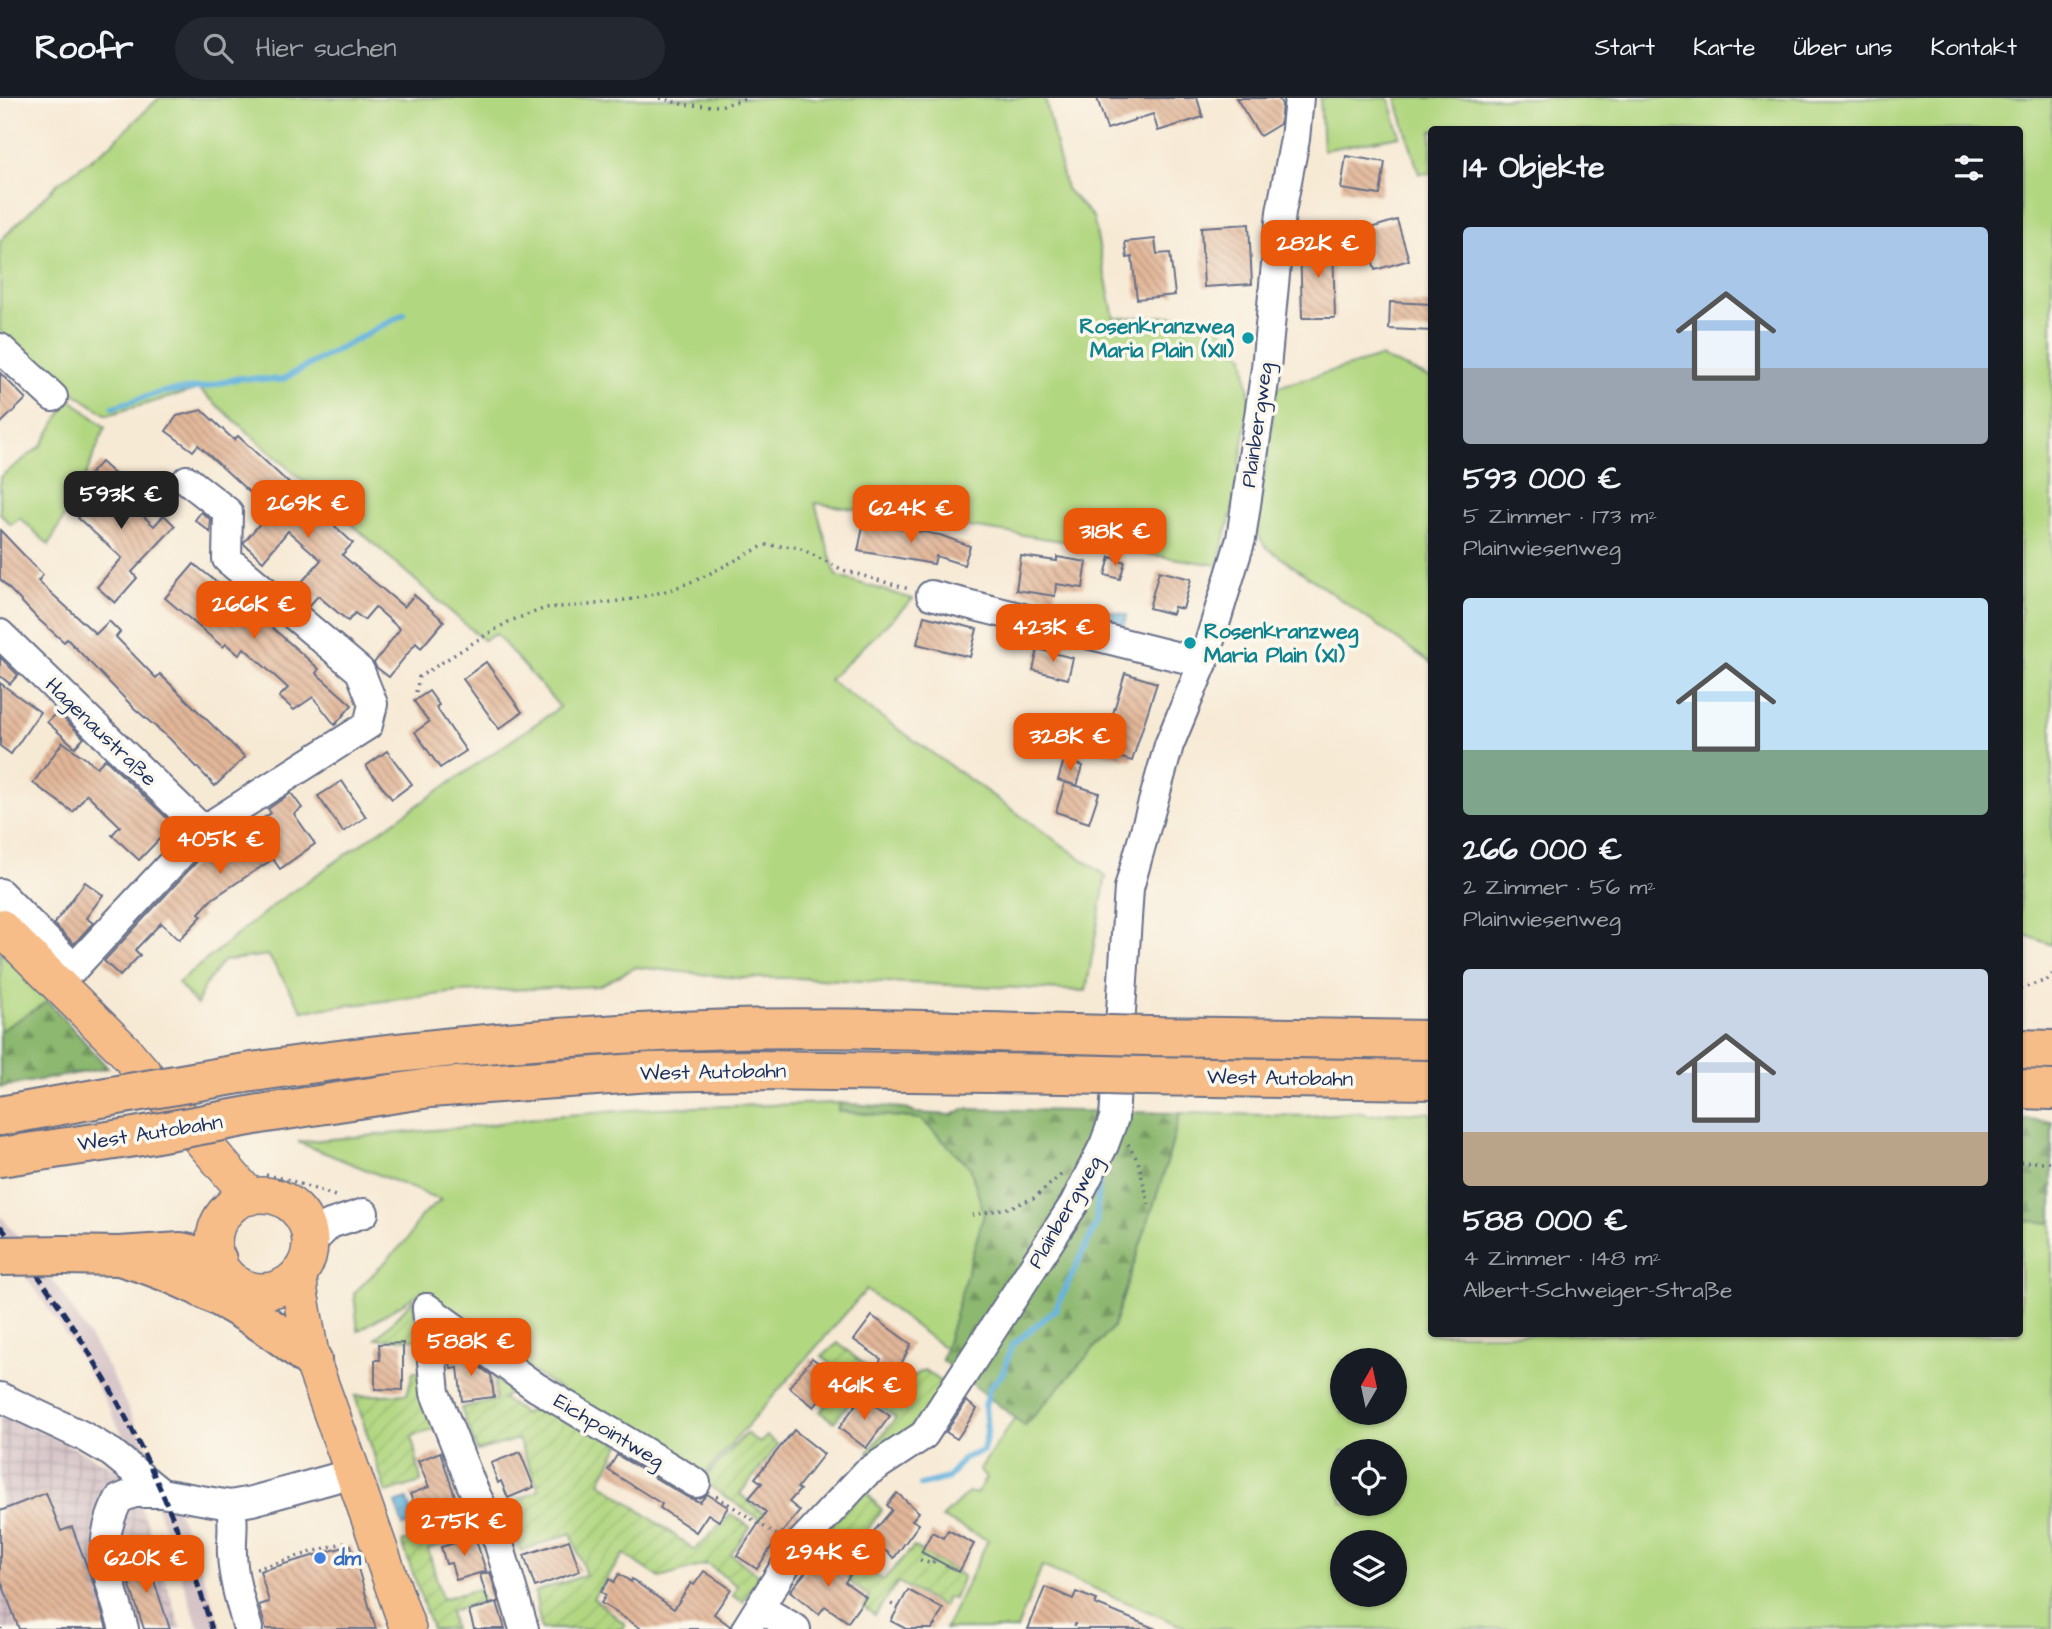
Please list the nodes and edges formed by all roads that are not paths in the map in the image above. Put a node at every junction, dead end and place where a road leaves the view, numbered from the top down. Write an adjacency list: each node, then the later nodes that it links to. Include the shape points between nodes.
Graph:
1 (1299, 98): 7 (street, Plainbergweg, via 1241,539)
2 (0, 348): 3 (street)
3 (53, 397)
4 (187, 480): 8 (street, via 228,512 227,559 360,671 373,704 368,725)
5 (931, 596): 7 (street)
6 (0, 634): 8 (street, Hagenaustraße)
7 (1203, 663): 32 (street, Plainbergweg, via 1169,745 1129,888 1114,1118 1104,1145 1074,1204 924,1435 866,1473 797,1547)
8 (203, 830): 9 (street, via 74,968)
9 (0, 893)
10 (0, 927): 19 (main road, via 124,1050 214,1154 223,1196)
11 (1428, 1040): 17 (highway, West Autobahn, bridge, via 749,1029 626,1033 422,1050 233,1075)
12 (2023, 1049): 13 (highway)
13 (2052, 1050)
14 (1428, 1080): 18 (highway, West Autobahn, bridge, via 651,1072 430,1088)
15 (2023, 1089): 16 (highway)
16 (2052, 1090)
17 (0, 1115)
18 (0, 1157)
19 (237, 1205): 23 (main road, via 265,1195 292,1206 308,1230); 24 (main road, via 215,1230)
20 (364, 1213): 23 (street, via 330,1224)
21 (0, 1256): 22 (highway, bridge)
22 (119, 1256): 24 (highway, via 181,1252); 26 (highway, via 197,1285 283,1336)
23 (304, 1259): 25 (main road, via 294,1279); 26 (main road, via 300,1292)
24 (217, 1260): 25 (main road, via 239,1286)
25 (267, 1291): 26 (main road)
26 (312, 1360): 28 (main road)
27 (0, 1397): 30 (street, via 112,1453)
28 (353, 1472): 31 (street); 35 (main road)
29 (696, 1483): 36 (street, Eichpointweg, via 536,1387 427,1308 435,1393 498,1541)
30 (161, 1493): 31 (street); 33 (street, via 134,1493 119,1499 109,1517 105,1563)
31 (230, 1505): 34 (street, via 234,1576)
32 (753, 1618): 37 (street)
33 (124, 1629)
34 (248, 1629)
35 (408, 1629)
36 (524, 1629)
37 (796, 1629)

